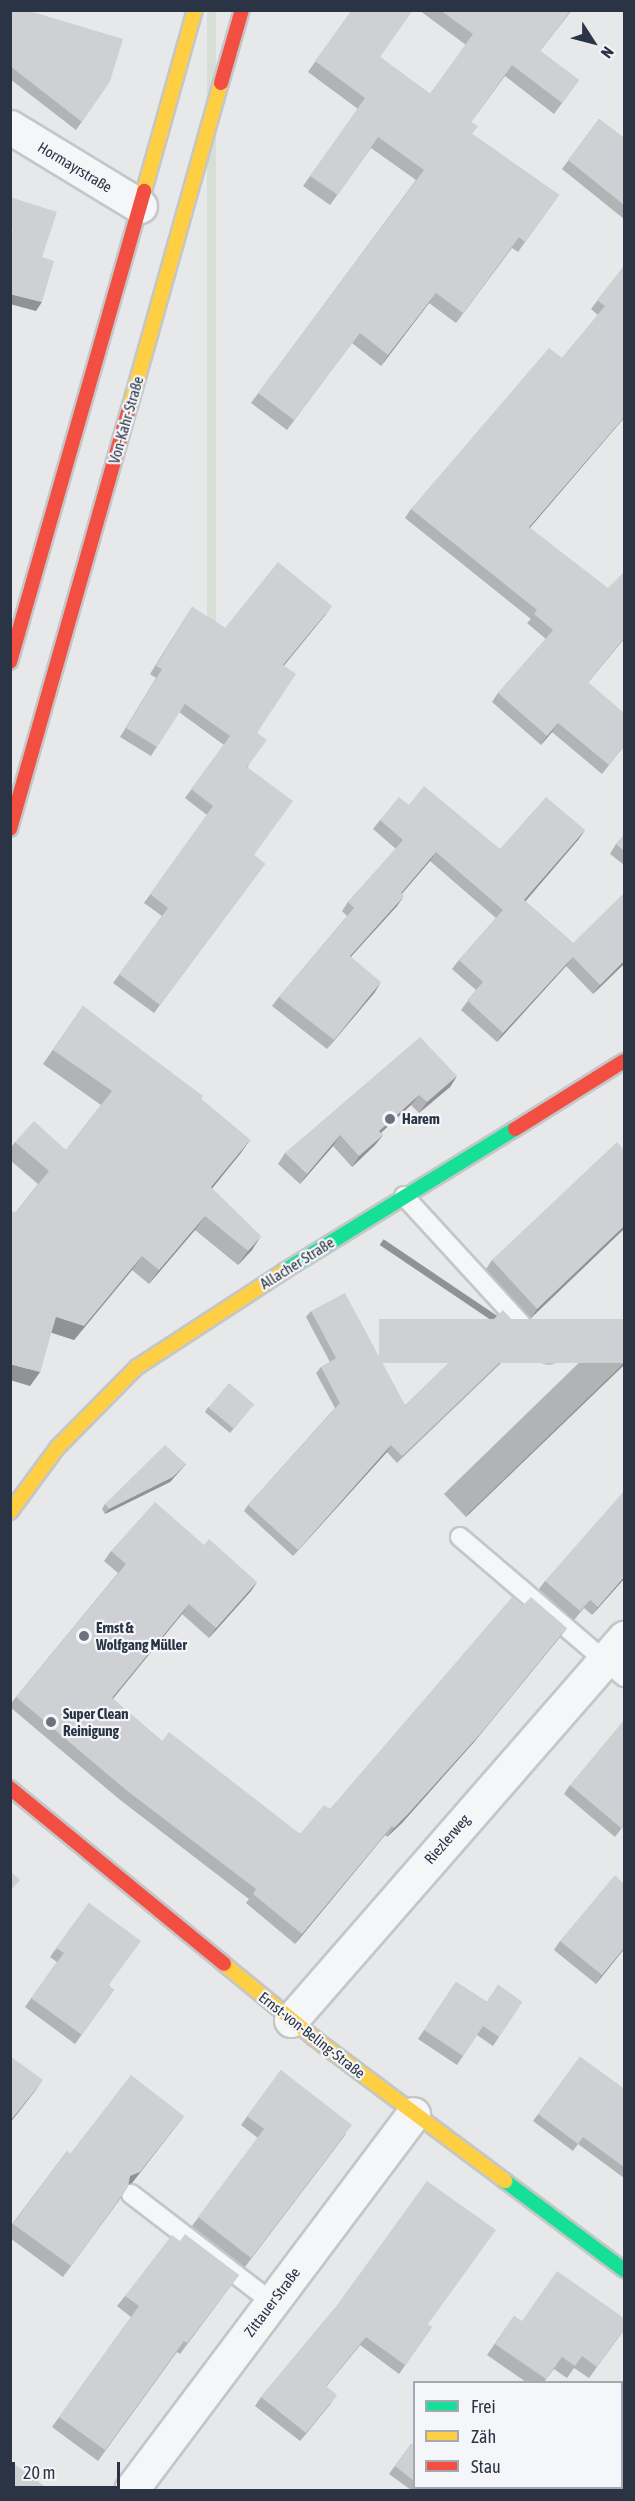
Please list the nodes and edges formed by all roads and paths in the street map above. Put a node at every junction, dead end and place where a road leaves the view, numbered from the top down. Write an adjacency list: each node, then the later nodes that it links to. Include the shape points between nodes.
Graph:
1 (195, 10): 4 (street)
2 (242, 10): 6 (street, Von-Kahr-Straße)
3 (10, 127): 4 (street, Hormayrstraße)
4 (140, 206): 5 (street)
5 (10, 662)
6 (10, 829)
7 (624, 1061): 8 (street, Allacher Straße)
8 (404, 1196): 9 (lane); 10 (street, Allacher Straße, via 137,1367 57,1448)
9 (549, 1354)
10 (10, 1512)
11 (460, 1537): 12 (lane)
12 (618, 1658): 14 (street, Riezlerweg)
13 (10, 1788): 14 (street, Ernst-von-Beling-Straße)
14 (291, 2019): 15 (street, Ernst-von-Beling-Straße)
15 (413, 2114): 17 (street, Ernst-von-Beling-Straße); 18 (street, Zittauer Straße)
16 (131, 2194): 18 (lane)
17 (624, 2270)
18 (272, 2302): 19 (street, Zittauer Straße)
19 (131, 2490)

